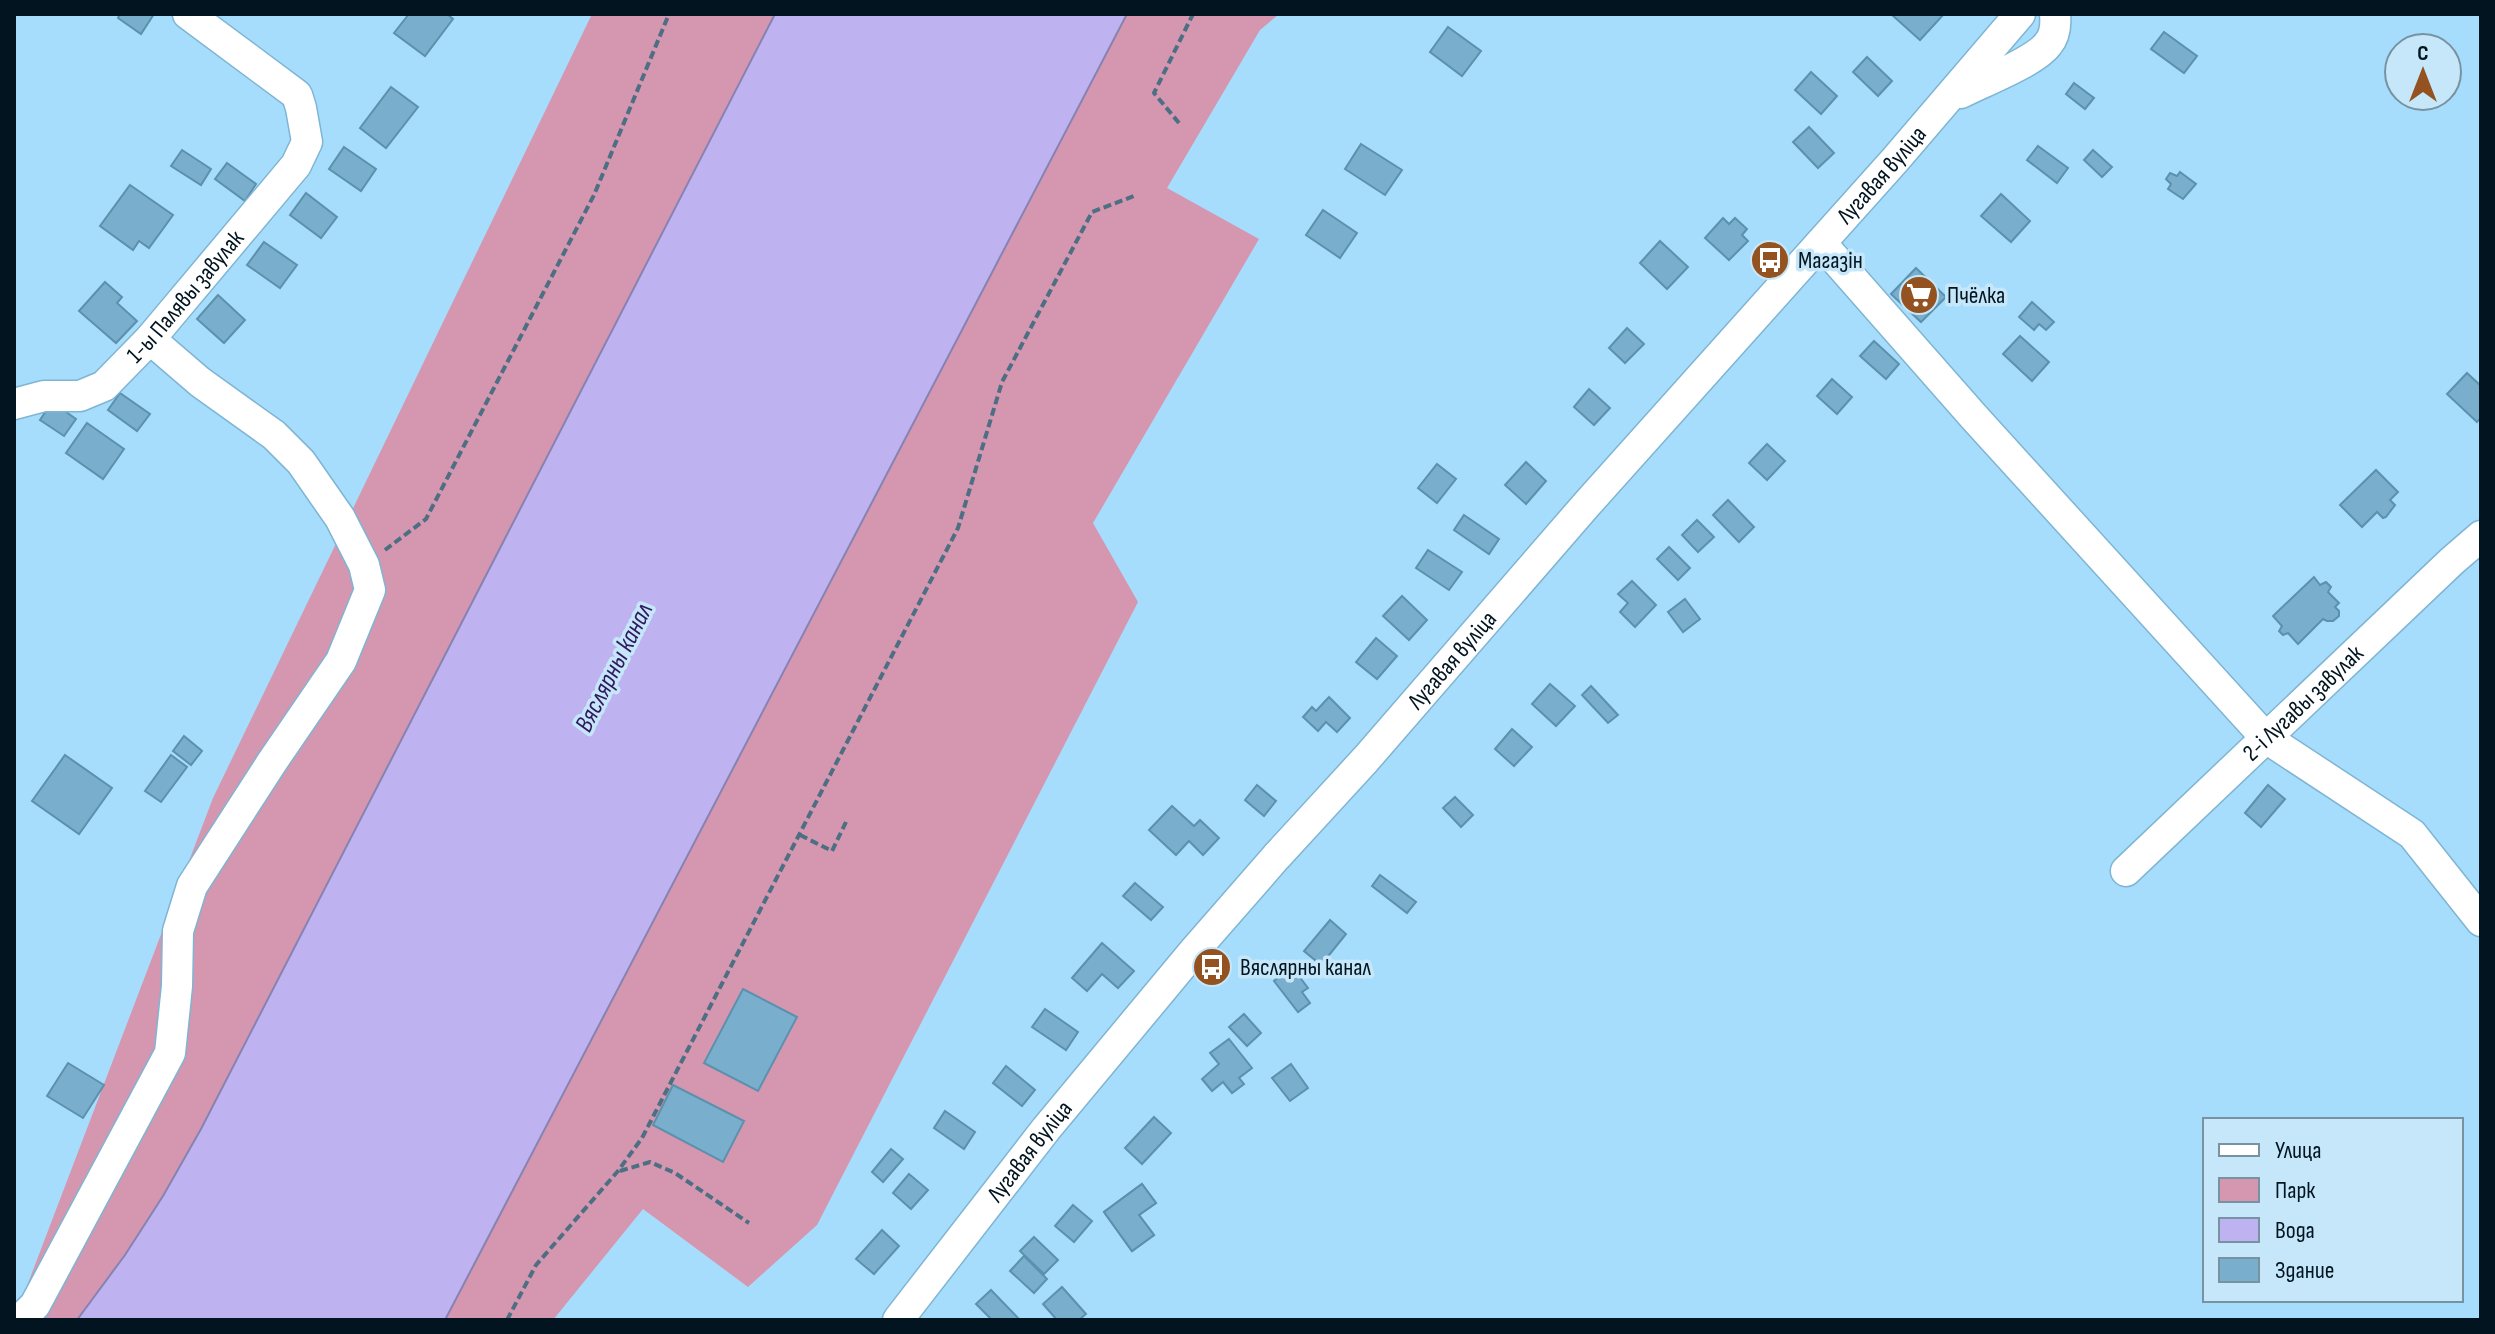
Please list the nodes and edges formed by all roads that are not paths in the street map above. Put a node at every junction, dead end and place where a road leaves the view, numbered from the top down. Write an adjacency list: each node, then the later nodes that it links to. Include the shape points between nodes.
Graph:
1 (188, 14): 6 (street, 1-ы Палявы завулак, via 297,95 307,142 296,165)
2 (2020, 14): 4 (street, Лугавая вуліца)
3 (2055, 14): 4 (street, via 2048,44 2032,57)
4 (1948, 99): 5 (street, Лугавая вуліца)
5 (1821, 243): 9 (street); 13 (street, Лугавая вуліца, via 1194,951 1046,1129)
6 (150, 339): 7 (street, 1-ы Палявы завулак, via 104,386 80,396 44,396); 12 (street, via 301,462 340,518 364,565 370,590 341,661 192,886 178,931 170,1053 35,1305)
7 (14, 404)
8 (2481, 536): 9 (street, 2-і Лугавы завулак)
9 (2266, 738): 10 (street, 2-і Лугавы завулак); 11 (street, via 2412,834)
10 (2126, 871)
11 (2481, 921)
12 (20, 1320)
13 (898, 1320)

